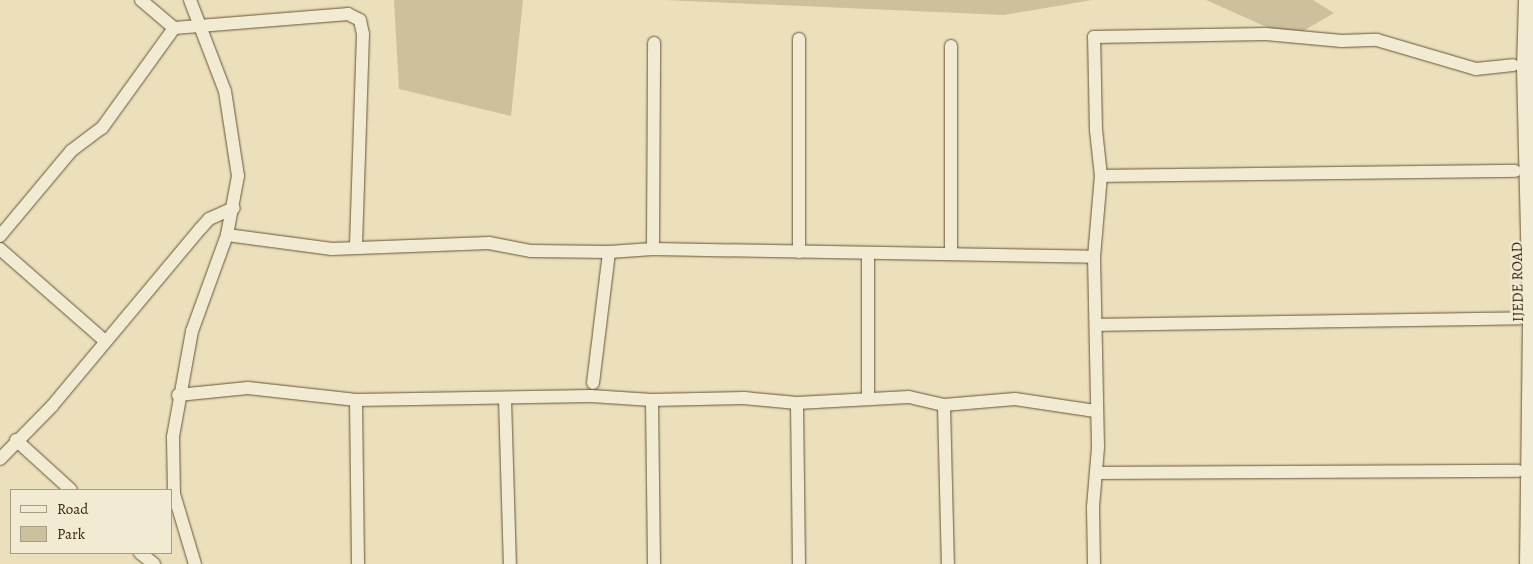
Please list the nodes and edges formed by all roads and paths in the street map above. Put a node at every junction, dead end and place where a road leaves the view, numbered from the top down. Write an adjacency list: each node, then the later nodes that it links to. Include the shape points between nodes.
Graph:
1 (140, 0): 6 (street)
2 (190, 0): 5 (street)
3 (1515, 0): 10 (main road, IJEDE ROAD)
4 (1531, 0): 36 (main road, IJEDE ROAD, via 1526,68)
5 (201, 26): 6 (street); 13 (street, via 216,62 234,140 238,188); 16 (street, via 348,14 360,20 363,34)
6 (174, 28): 15 (street, via 102,128 71,151)
7 (799, 39): 20 (street)
8 (654, 43): 17 (street)
9 (951, 46): 21 (street)
10 (1514, 65): 11 (main road, IJEDE ROAD); 12 (street, via 1476,70 1377,40 1342,41 1266,34 1094,38 1096,130)
11 (1515, 171): 12 (street); 24 (main road, IJEDE ROAD)
12 (1101, 176): 23 (street)
13 (234, 208): 14 (street); 26 (street, via 209,220 201,228)
14 (227, 235): 16 (street, via 332,249); 28 (street, via 192,330)
15 (0, 236)
16 (356, 248): 19 (street, via 489,243 531,251)
17 (653, 248): 19 (street); 20 (street)
18 (0, 249): 26 (street)
19 (610, 252): 27 (street)
20 (799, 252): 22 (street)
21 (951, 252): 22 (street); 23 (street)
22 (868, 254): 29 (street)
23 (1094, 257): 25 (street)
24 (1519, 318): 25 (street); 39 (main road, IJEDE ROAD)
25 (1096, 325): 35 (street)
26 (105, 341): 37 (street, via 52,406)
27 (593, 383)
28 (178, 395): 31 (street, via 248,388); 44 (street, via 172,481)
29 (868, 398): 33 (street); 34 (street, via 909,396)
30 (505, 399): 31 (street); 32 (street, via 591,396); 46 (street)
31 (356, 400): 45 (street)
32 (652, 400): 33 (street, via 744,398); 47 (street)
33 (797, 403): 48 (street)
34 (944, 405): 35 (street, via 1015,399); 49 (street)
35 (1095, 411): 40 (street)
36 (1532, 419): 52 (main road, IJEDE ROAD)
37 (16, 440): 38 (street); 41 (street)
38 (0, 459)
39 (1518, 471): 40 (street); 51 (main road, IJEDE ROAD)
40 (1098, 473): 50 (street, via 1092,507)
41 (70, 489)
42 (141, 554): 43 (street)
43 (154, 564)
44 (195, 564)
45 (358, 564)
46 (510, 564)
47 (654, 564)
48 (799, 564)
49 (948, 564)
50 (1094, 564)
51 (1516, 564)
52 (1529, 564)

